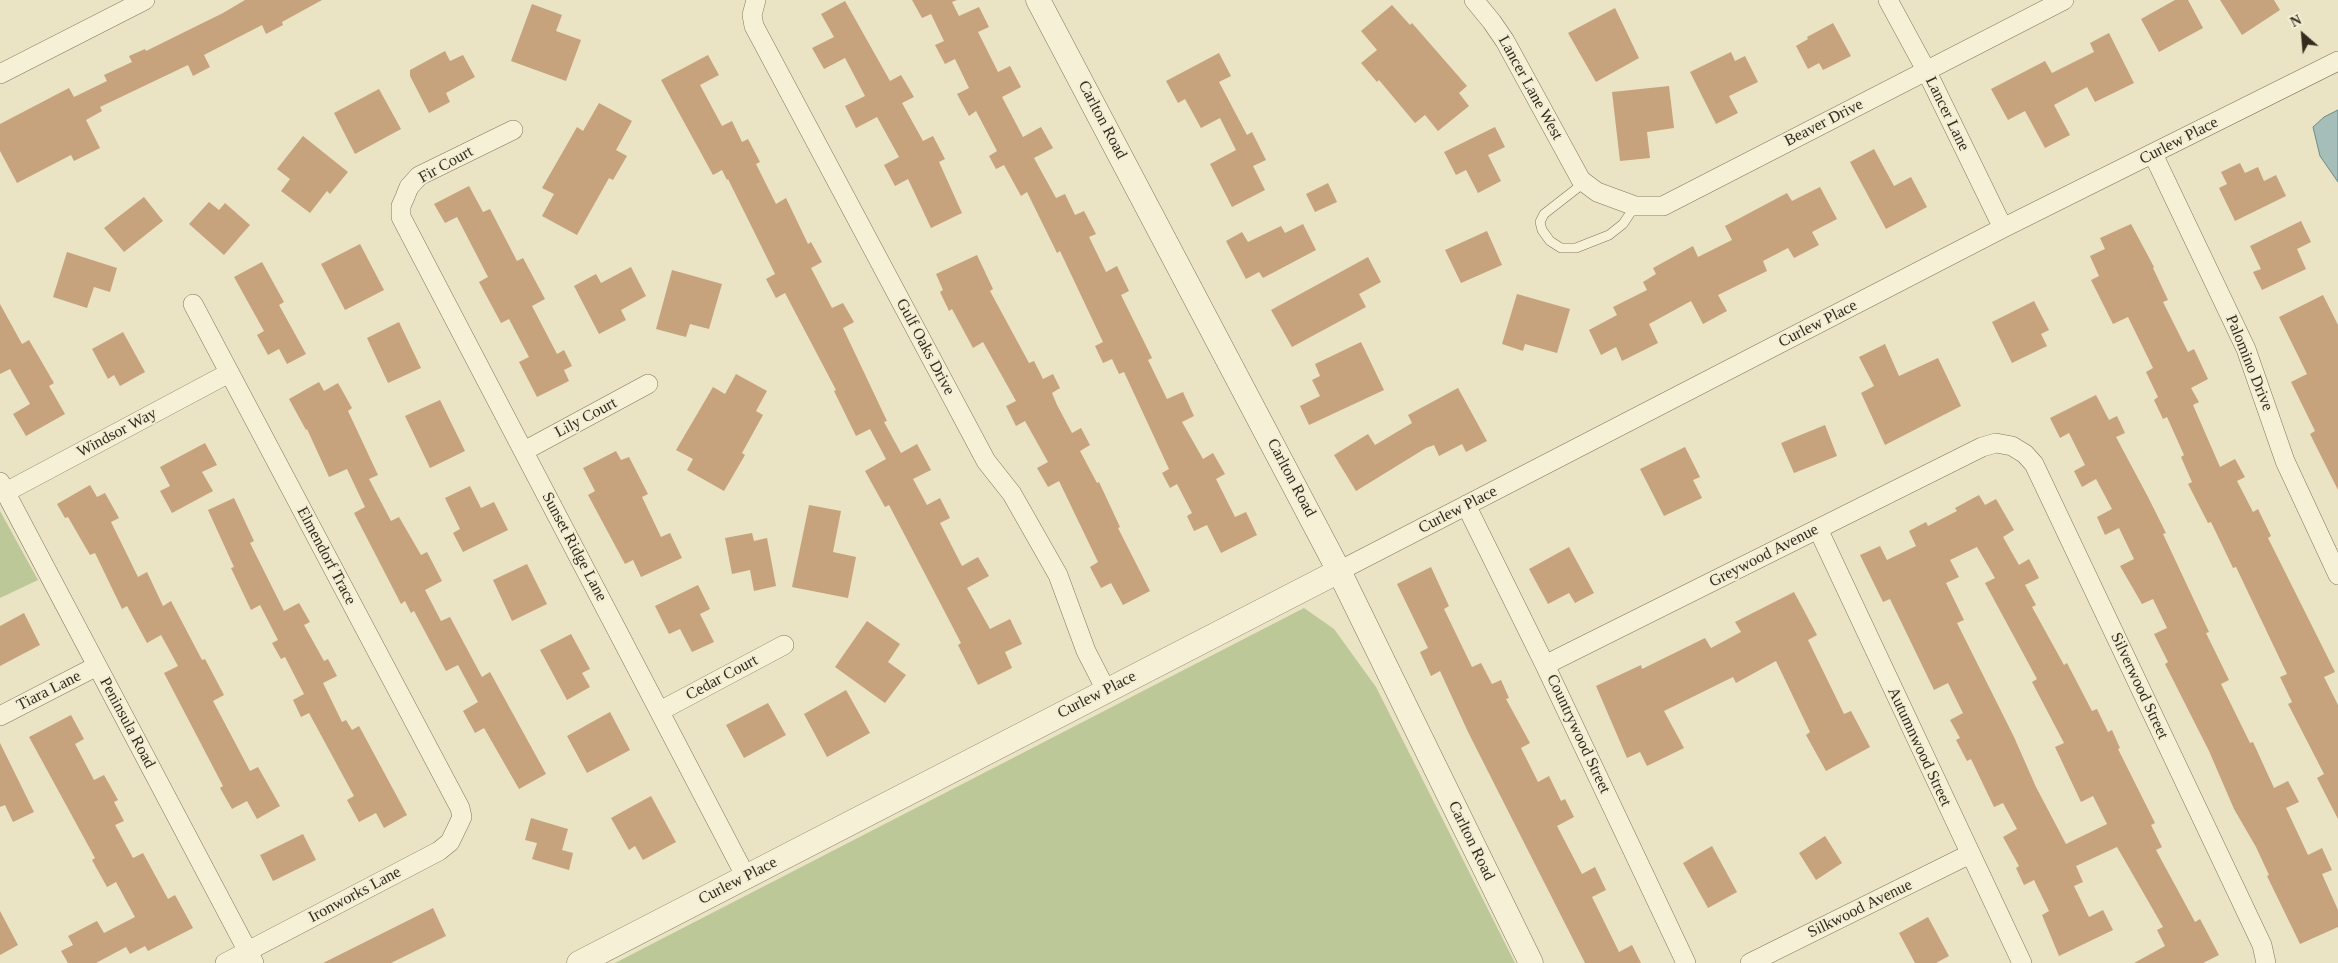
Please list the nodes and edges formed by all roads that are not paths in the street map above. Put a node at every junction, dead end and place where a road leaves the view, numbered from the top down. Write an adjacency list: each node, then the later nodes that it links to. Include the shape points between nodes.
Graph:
1 (145, 0): 9 (street)
2 (756, 0): 29 (street, Gulf Oaks Drive, via 752,15 754,26 986,461 1012,494 1058,575 1086,651)
3 (1038, 0): 24 (street, Carlton Road)
4 (1474, 0): 12 (street, Lancer Lane West, via 1505,41)
5 (1888, 0): 8 (street, Lancer Lane)
6 (2064, 0): 8 (street, Beaver Drive)
7 (2338, 60): 11 (street, Curlew Place)
8 (1926, 70): 13 (street, Beaver Drive, via 1663,206); 15 (street, Lancer Lane)
9 (0, 74)
10 (513, 130): 14 (street, Fir Court, via 419,176 407,192 401,206)
11 (2153, 154): 15 (street, Curlew Place); 25 (street, Palomino Drive, via 2246,349 2290,474)
12 (1583, 181): 13 (street, Beaver Drive, via 1597,192); 13 (lane, via 1544,214 1540,222 1550,241 1562,248 1576,248 1610,235 1623,224)
13 (1635, 206)
14 (401, 217): 20 (street, Sunset Ridge Lane)
15 (2003, 228): 22 (street, Curlew Place)
16 (194, 304): 17 (street, Elmendorf Trace)
17 (229, 374): 21 (street, Windsor Way); 32 (street, Elmendorf Trace)
18 (648, 384): 20 (street, Lily Court)
19 (1982, 446): 23 (street, Greywood Avenue); 42 (street, Silverwood Street, via 2005,444 2019,450 2034,464 2257,936)
20 (524, 451): 30 (street, Sunset Ridge Lane)
21 (3, 487): 28 (street, Peninsula Road)
22 (1466, 505): 24 (street, Curlew Place); 27 (street, Countrywood Street)
23 (1818, 529): 27 (street, Greywood Avenue); 33 (street, Autumnwood Street)
24 (1339, 571): 29 (street, Curlew Place); 38 (street, Carlton Road)
25 (2338, 575)
26 (784, 645): 30 (street, Cedar Court)
27 (1545, 665): 39 (street, Countrywood Street)
28 (97, 666): 31 (street, Tiara Lane); 35 (street, Peninsula Road)
29 (1106, 690): 34 (street, Curlew Place)
30 (660, 710): 34 (street, Sunset Ridge Lane)
31 (0, 716)
32 (460, 808): 35 (street, Ironworks Lane, via 462,817 457,829 450,842 439,851)
33 (1970, 854): 40 (street, Silkwood Avenue); 41 (street, Autumnwood Street)
34 (746, 877): 37 (street, Curlew Place)
35 (251, 957): 36 (street, Ironworks Lane)
36 (225, 963)
37 (579, 963)
38 (1531, 963)
39 (1686, 963)
40 (1750, 963)
41 (2022, 963)
42 (2266, 963)

